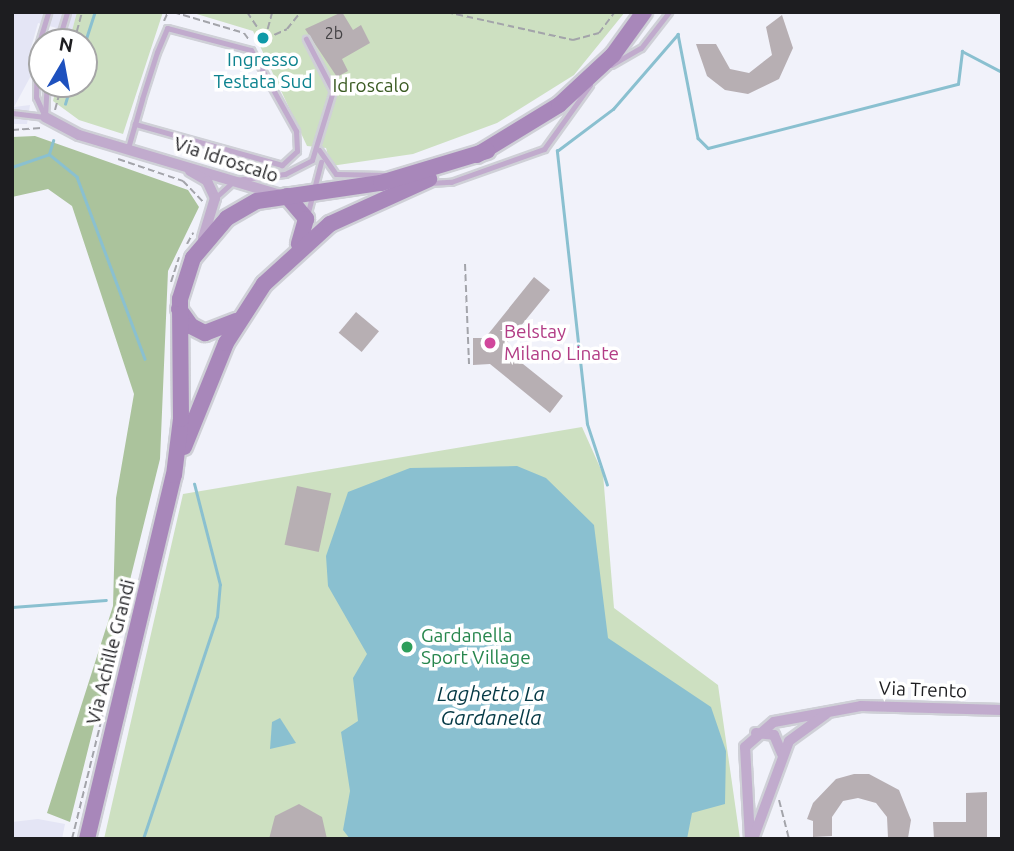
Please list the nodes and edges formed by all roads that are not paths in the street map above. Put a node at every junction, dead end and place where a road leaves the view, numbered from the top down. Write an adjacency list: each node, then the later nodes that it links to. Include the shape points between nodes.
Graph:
1 (48, 12): 8 (lane, via 37,49 36,97)
2 (644, 12): 5 (main road)
3 (669, 12): 5 (lane, via 629,58)
4 (306, 39): 10 (lane, via 333,91)
5 (595, 72): 14 (main road, via 559,105 487,151); 14 (lane, via 583,101 544,149 451,183)
6 (47, 98): 8 (lane)
7 (12, 113): 8 (lane)
8 (48, 119): 11 (street, Via Idroscalo)
9 (135, 124): 9 (lane, via 282,165 297,151 296,131 251,50 167,28); 11 (lane)
10 (319, 147): 13 (lane); 15 (lane, via 309,163 293,172)
11 (125, 148): 12 (street, Via Idroscalo)
12 (159, 156): 15 (street, Via Idroscalo); 18 (street, Via Idroscalo, via 203,177)
13 (321, 162): 14 (lane, via 349,177); 16 (lane)
14 (420, 178): 16 (main road, Via Achille Grandi); 20 (main road, via 354,210)
15 (235, 180): 17 (street, Via Idroscalo); 18 (lane)
16 (317, 192): 17 (main road, Via Achille Grandi); 19 (lane)
17 (285, 196): 19 (main road); 21 (main road, Via Achille Grandi, via 236,212)
18 (215, 198): 21 (street, Via Idroscalo, via 214,217)
19 (306, 219): 20 (main road)
20 (294, 252): 23 (main road, Via Achille Grandi)
21 (193, 258): 22 (main road, Via Achille Grandi)
22 (179, 309): 23 (main road, via 205,332); 24 (main road, Via Achille Grandi, via 181,419)
23 (239, 320): 24 (main road, Via Achille Grandi)
24 (174, 475): 29 (main road, Via Achille Grandi)
25 (842, 709): 26 (street, Via Trento); 27 (street, Via Trento, via 792,716); 28 (street, Via Trento, via 800,729)
26 (1002, 710)
27 (755, 734): 28 (street, via 775,735); 30 (street, Via Trento, via 744,755)
28 (782, 757): 30 (street, Via Trento)
29 (87, 839)
30 (751, 839)

